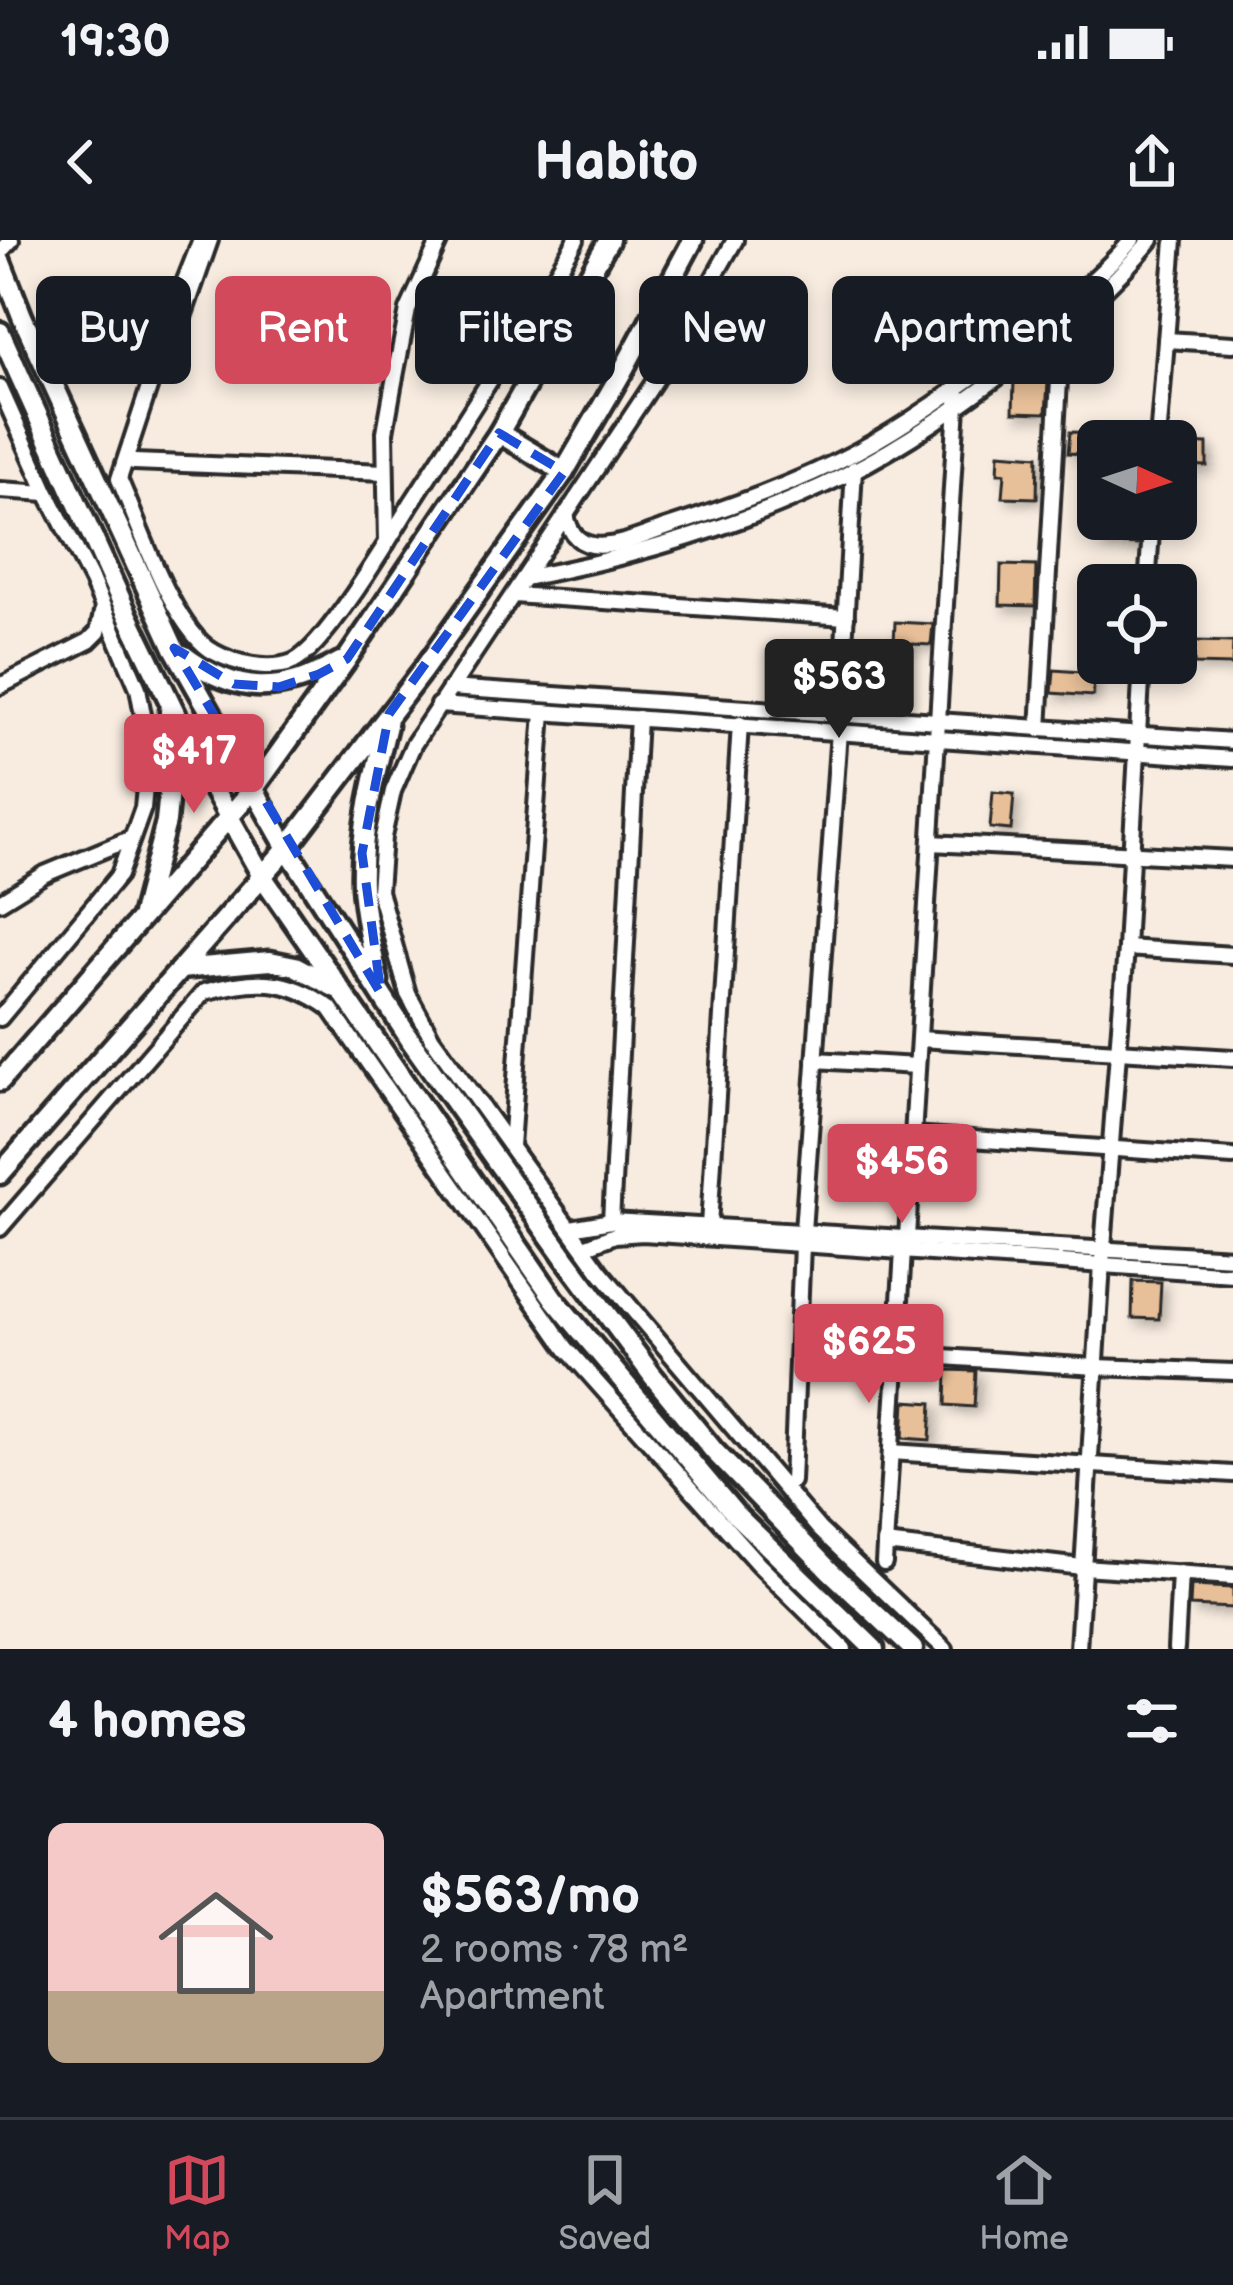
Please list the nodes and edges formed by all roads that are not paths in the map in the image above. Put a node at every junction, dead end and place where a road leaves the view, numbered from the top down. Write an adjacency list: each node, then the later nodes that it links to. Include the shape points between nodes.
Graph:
1 (11, 240): 12 (street)
2 (201, 240): 33 (street, via 119,479)
3 (210, 240): 28 (street)
4 (440, 240): 30 (street, via 408,310)
5 (576, 240): 13 (street)
6 (609, 240): 14 (main road)
7 (693, 240): 31 (main road)
8 (735, 240): 35 (street)
9 (1132, 240): 24 (street)
10 (1150, 240): 15 (street)
11 (1174, 240): 17 (street)
12 (0, 256): 42 (main road)
13 (555, 276)
14 (589, 276)
15 (1114, 281)
16 (0, 332): 37 (main road)
17 (1166, 340): 18 (street); 26 (street)
18 (1233, 344)
19 (488, 384): 36 (street)
20 (528, 384): 27 (main road)
21 (990, 384): 25 (street)
22 (1059, 384): 54 (street)
23 (0, 388): 34 (street)
24 (958, 388): 25 (street); 35 (street, via 853,454 623,542 586,544)
25 (956, 410): 29 (street); 55 (street)
26 (1159, 420)
27 (499, 433): 31 (main road); 43 (main road)
28 (134, 462): 30 (street); 33 (street)
29 (854, 470): 38 (street, via 728,526); 41 (street)
30 (385, 472): 36 (street)
31 (564, 472): 50 (main road)
32 (0, 490): 34 (street)
33 (124, 491): 36 (street, via 196,639 252,665 296,661 344,608)
34 (47, 493): 40 (street)
35 (566, 514): 38 (street)
36 (386, 543)
37 (102, 561): 40 (street); 47 (main road)
38 (524, 578): 39 (street)
39 (513, 595): 41 (street); 46 (street)
40 (104, 609): 45 (street, via 89,641); 62 (street, via 138,688 149,746)
41 (846, 617): 53 (street)
42 (174, 648): 43 (main road, via 203,670 257,687 298,682); 60 (main road)
43 (346, 658): 60 (main road)
44 (1141, 684): 56 (street)
45 (0, 686)
46 (450, 688): 48 (street); 53 (street)
47 (170, 704): 61 (main road); 69 (main road, via 166,822)
48 (438, 705): 49 (street); 83 (street, via 392,790 379,891 408,994)
49 (543, 712): 51 (street); 83 (street)
50 (389, 714): 64 (main road); 74 (main road, via 362,853)
51 (638, 718): 52 (street); 87 (street)
52 (740, 724): 53 (street); 88 (street)
53 (839, 724): 55 (street); 79 (street)
54 (1039, 729): 55 (street); 56 (street)
55 (938, 730): 58 (street); 63 (street)
56 (1137, 735): 57 (street); 58 (street)
57 (1233, 742)
58 (1137, 752): 59 (street); 65 (street)
59 (1233, 759)
60 (255, 788): 61 (main road); 64 (main road)
61 (228, 818): 67 (main road); 69 (main road)
62 (132, 838): 68 (street); 75 (street, via 119,875)
63 (931, 843): 65 (street); 76 (street)
64 (287, 848): 67 (main road); 74 (main road)
65 (1131, 854): 66 (street); 70 (street)
66 (1233, 859)
67 (262, 876): 72 (main road); 73 (main road)
68 (0, 902)
69 (141, 919): 81 (main road)
70 (1126, 948): 71 (street); 77 (street)
71 (1233, 955)
72 (180, 969): 73 (main road, via 270,961); 86 (main road)
73 (340, 990): 111 (main road, via 584,1336 735,1514)
74 (380, 994): 112 (main road, via 565,1258 714,1451)
75 (0, 1018)
76 (919, 1039): 77 (street); 80 (street)
77 (1118, 1052): 78 (street); 84 (street)
78 (1233, 1058)
79 (815, 1060): 80 (street); 91 (street)
80 (917, 1066): 82 (street)
81 (0, 1081)
82 (913, 1135): 84 (street); 92 (street)
83 (511, 1146): 90 (street)
84 (1111, 1147): 85 (street); 94 (street)
85 (1233, 1156)
86 (0, 1174)
87 (611, 1221): 88 (street); 90 (street)
88 (709, 1226): 91 (street)
89 (0, 1228): 110 (street, via 204,992 287,983 312,994 330,1008 566,1348)
90 (571, 1228): 93 (street)
91 (803, 1238): 92 (street); 93 (street, via 643,1232); 104 (street)
92 (905, 1244): 94 (street); 96 (street); 98 (street)
93 (584, 1247): 113 (street, via 819,1529)
94 (1103, 1248): 95 (street); 96 (street)
95 (1233, 1256)
96 (1103, 1266): 97 (street); 99 (street)
97 (1233, 1274)
98 (896, 1354): 99 (street); 101 (street)
99 (1096, 1367): 100 (street); 102 (street)
100 (1233, 1372)
101 (891, 1452): 102 (street); 105 (street)
102 (1089, 1466): 103 (street); 107 (street)
103 (1233, 1474)
104 (791, 1481)
105 (885, 1544): 106 (street); 107 (street)
106 (884, 1563)
107 (1082, 1567): 108 (street); 114 (street)
108 (1180, 1573): 109 (street); 115 (street)
109 (1233, 1576)
110 (844, 1649)
111 (874, 1649)
112 (913, 1649)
113 (944, 1649)
114 (1078, 1649)
115 (1176, 1649)

